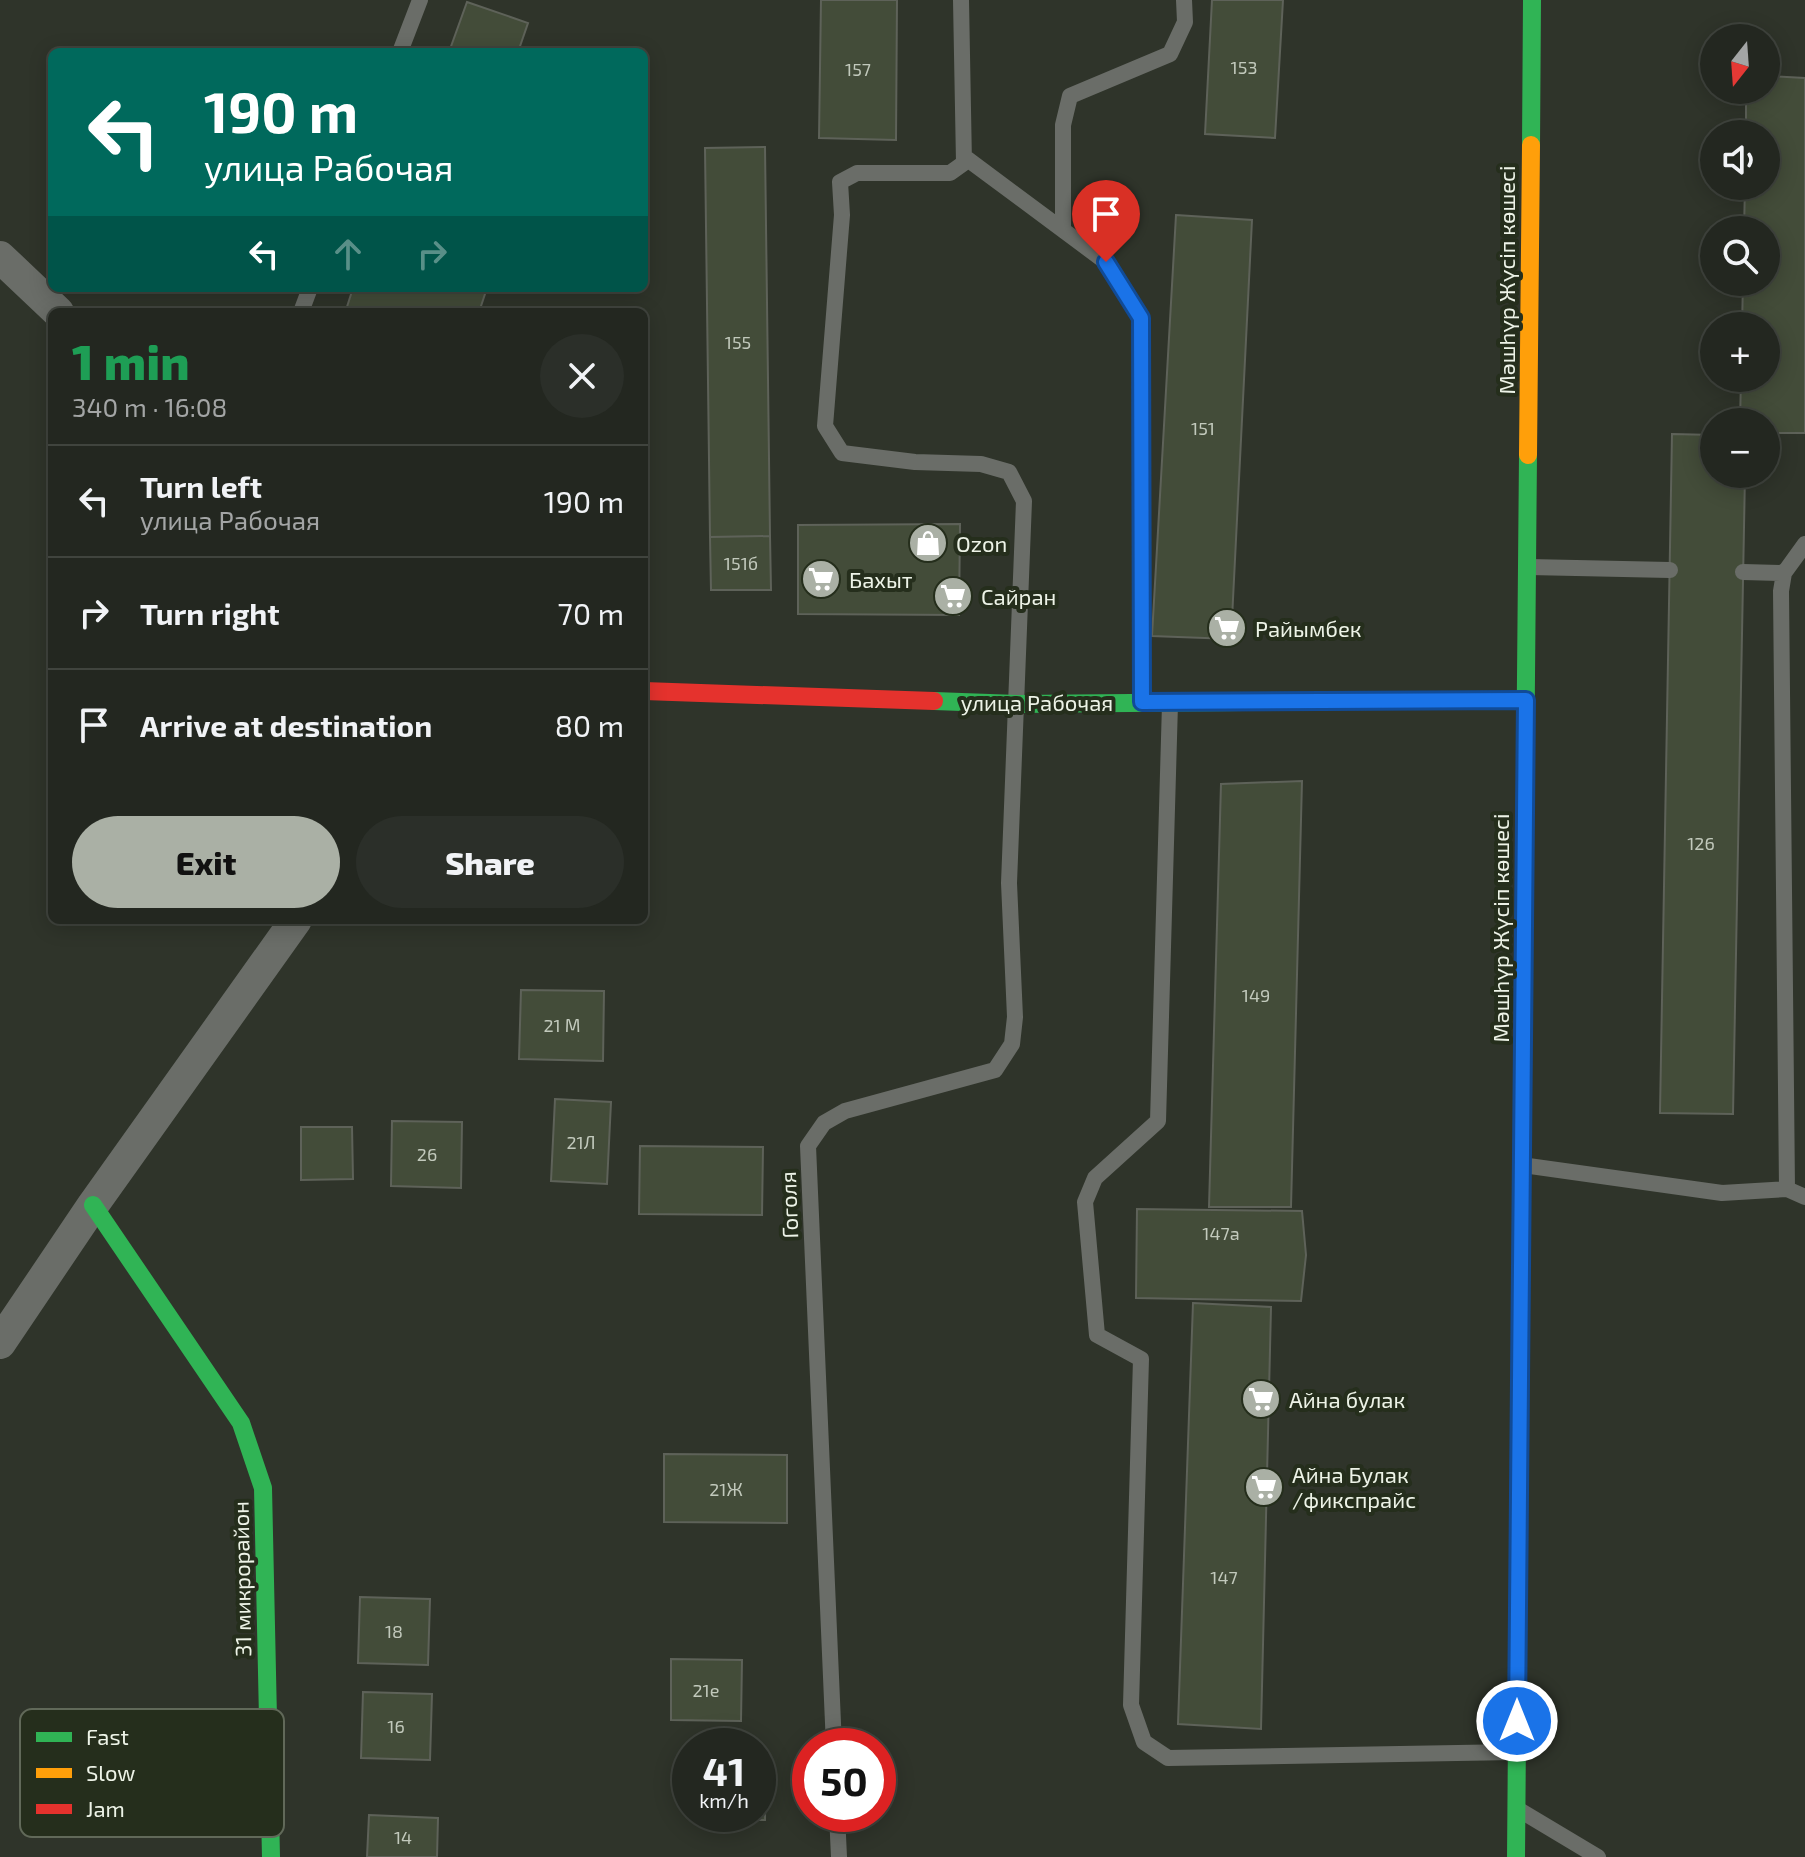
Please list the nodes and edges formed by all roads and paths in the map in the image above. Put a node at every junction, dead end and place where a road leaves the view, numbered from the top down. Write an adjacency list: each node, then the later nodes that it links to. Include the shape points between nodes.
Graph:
1 (420, 0): 5 (lane)
2 (961, 0): 6 (lane)
3 (1184, 0): 7 (lane, via 1185,22 1170,54 1070,96 1063,125)
4 (1532, 0): 11 (main road, Мәшһүр Жүсіп көшесі)
5 (402, 48)
6 (966, 158): 7 (lane); 19 (lane, Гоголя, via 950,173 857,173 840,182 842,215 825,426 842,453 981,464 1009,472 1024,501)
7 (1063, 230): 17 (lane, via 1106,262 1141,318)
8 (0, 257): 9 (street)
9 (54, 308)
10 (1805, 544): 14 (lane)
11 (1527, 567): 12 (lane); 16 (main road, Мәшһүр Жүсіп көшесі)
12 (1670, 570)
13 (1743, 572): 14 (lane)
14 (1784, 573): 22 (lane)
15 (648, 691): 19 (main road, улица Рабочая)
16 (1526, 700): 18 (main road, улица Рабочая); 21 (main road, Мәшһүр Жүсіп көшесі)
17 (1142, 702): 18 (main road, улица Рабочая); 19 (main road, улица Рабочая)
18 (1170, 702): 28 (lane, via 1158,1121 1095,1178 1085,1202 1097,1335 1141,1359 1131,1705 1144,1742 1168,1758)
19 (1017, 704): 27 (lane, Гоголя, via 1009,883 1012,1044 995,1070 845,1111 824,1123 808,1146)
20 (293, 924): 24 (street)
21 (1522, 1165): 22 (lane, via 1722,1193); 28 (main road, Мәшһүр Жүсіп көшесі)
22 (1787, 1189): 23 (lane)
23 (1805, 1197)
24 (93, 1205): 25 (street); 26 (main road, 31 микрорайон, via 241,1423 263,1488)
25 (0, 1343)
26 (268, 1709)
27 (833, 1728)
28 (1517, 1751): 29 (main road, Мәшһүр Жүсіп көшесі)
29 (1517, 1808): 34 (main road, Мәшһүр Жүсіп көшесі); 35 (lane)
30 (838, 1832): 33 (lane)
31 (271, 1837): 32 (main road, 31 микрорайон)
32 (271, 1857)
33 (839, 1857)
34 (1516, 1857)
35 (1598, 1857)

